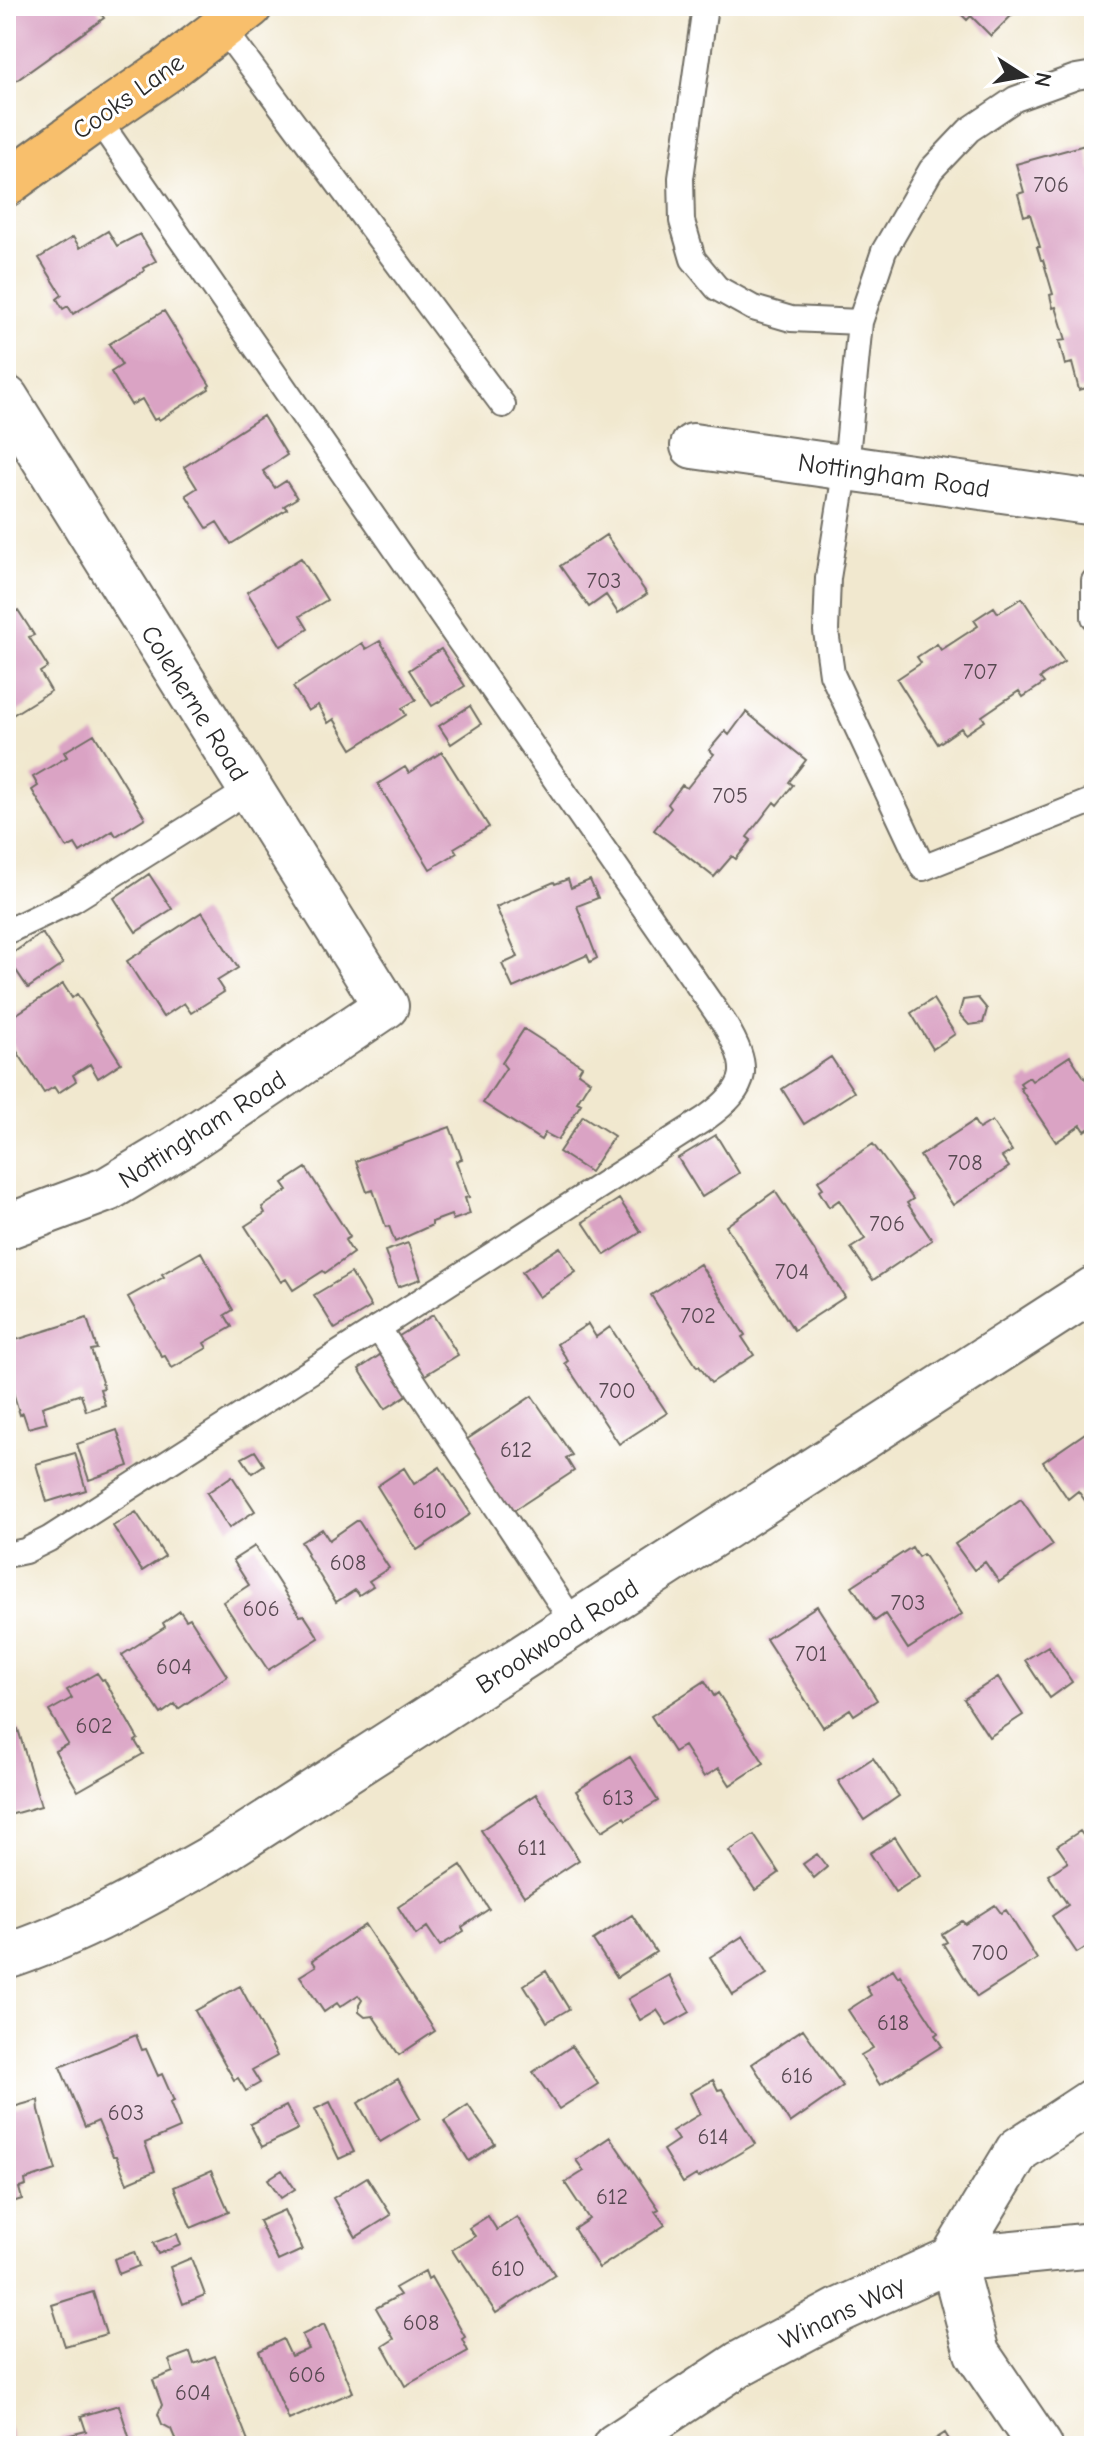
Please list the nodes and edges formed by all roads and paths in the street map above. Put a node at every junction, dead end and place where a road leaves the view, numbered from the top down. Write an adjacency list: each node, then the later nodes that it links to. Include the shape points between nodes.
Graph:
1 (705, 6): 6 (lane, via 681,178 682,221 693,259 717,288 753,308 791,319)
2 (236, 17): 4 (main road, Cooks Lane); 8 (lane)
3 (1094, 74): 6 (lane, via 1015,99 969,130 940,160 884,251)
4 (97, 118): 5 (main road, Cooks Lane); 20 (lane, via 740,1049 740,1084 729,1102)
5 (6, 184)
6 (860, 322): 10 (lane)
7 (6, 398): 14 (street, Coleherne Road)
8 (503, 405)
9 (693, 446): 10 (street, Nottingham Road)
10 (846, 467): 11 (street, Nottingham Road); 15 (lane, via 828,578 826,631 832,674 923,868)
11 (1094, 503)
12 (1094, 581): 13 (lane)
13 (1094, 617)
14 (249, 790): 16 (lane, via 73,900); 17 (street, Coleherne Road)
15 (1094, 800)
16 (6, 932)
17 (386, 1006): 18 (street, Nottingham Road, via 108,1189)
18 (6, 1227)
19 (1094, 1289): 22 (street, Brookwood Road)
20 (378, 1328): 21 (lane, via 49,1539); 22 (lane)
21 (6, 1555)
22 (575, 1625): 23 (street, Brookwood Road, via 213,1857 122,1908)
23 (6, 1957)
24 (1094, 2100): 26 (street, via 1018,2150)
25 (1094, 2245): 26 (street, Winans Way)
26 (952, 2259): 27 (street, Winans Way, via 739,2364); 28 (street, via 977,2353)
27 (615, 2446)
28 (1040, 2446)

